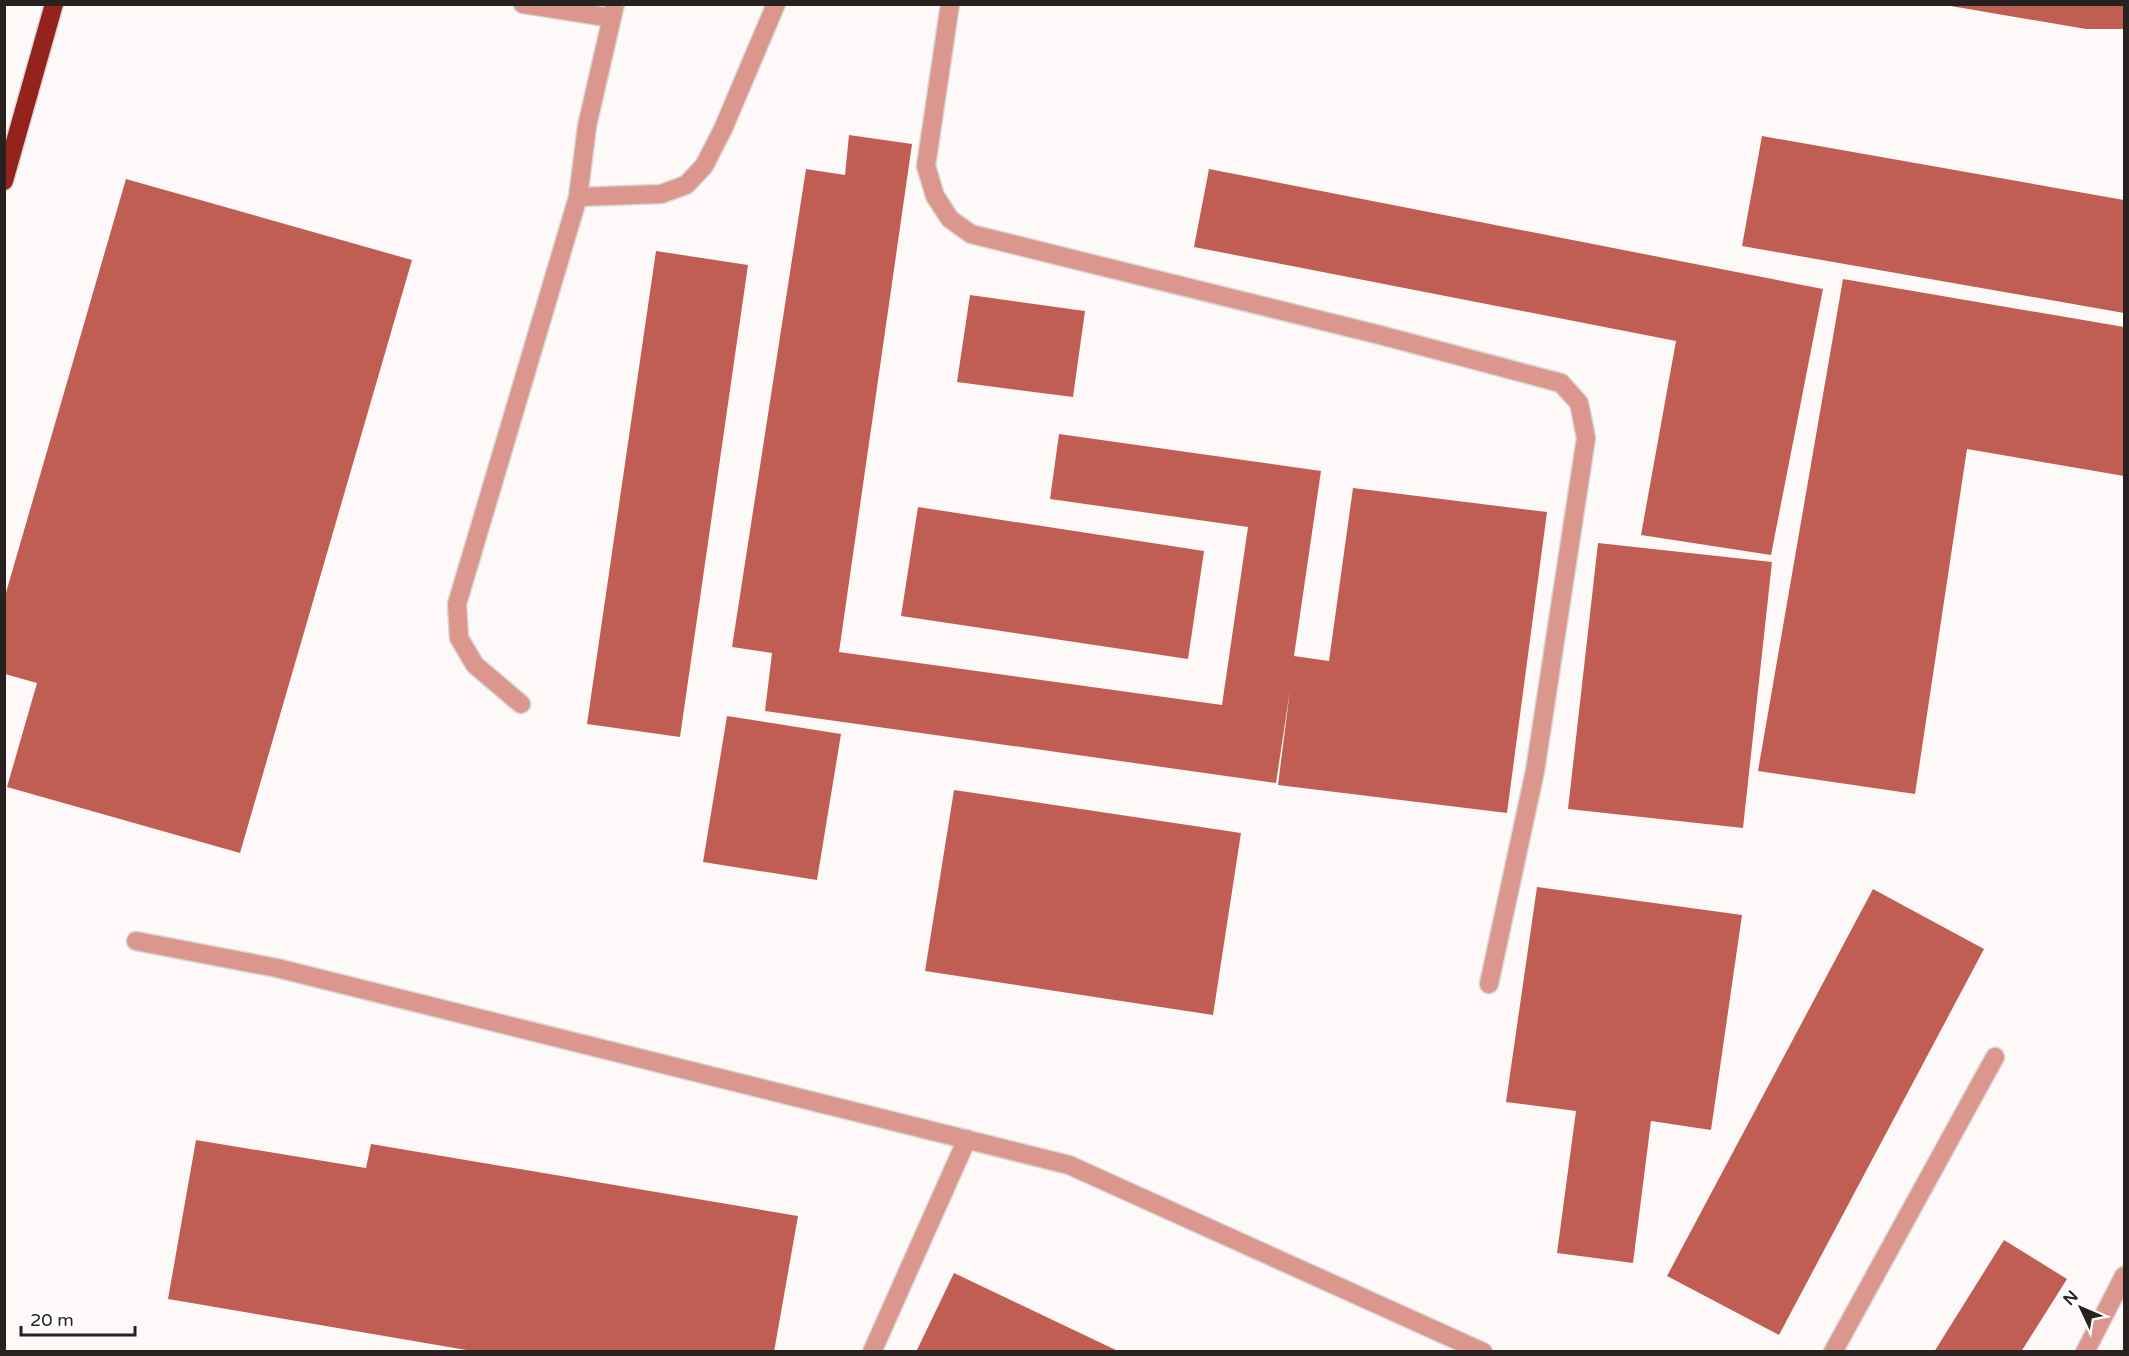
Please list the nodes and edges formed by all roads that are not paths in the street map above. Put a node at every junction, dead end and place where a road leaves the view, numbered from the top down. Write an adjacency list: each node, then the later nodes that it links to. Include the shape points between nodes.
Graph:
1 (54, 4): 6 (highway)
2 (523, 4): 5 (street)
3 (776, 4): 7 (street, via 723,129 704,166 686,185 661,194)
4 (950, 4): 10 (street, via 926,166 935,196 950,219 972,234 1561,383 1579,403 1586,438 1537,760)
5 (613, 11): 7 (street, via 587,126)
6 (4, 181)
7 (578, 198): 8 (street, via 458,604 459,638 475,664)
8 (521, 704)
9 (136, 940): 12 (street, via 277,968)
10 (1489, 984)
11 (1995, 1057): 16 (street)
12 (967, 1139): 14 (street); 15 (street, via 1069,1165)
13 (2124, 1276): 17 (street)
14 (872, 1352)
15 (1483, 1352)
16 (1833, 1352)
17 (2085, 1352)

